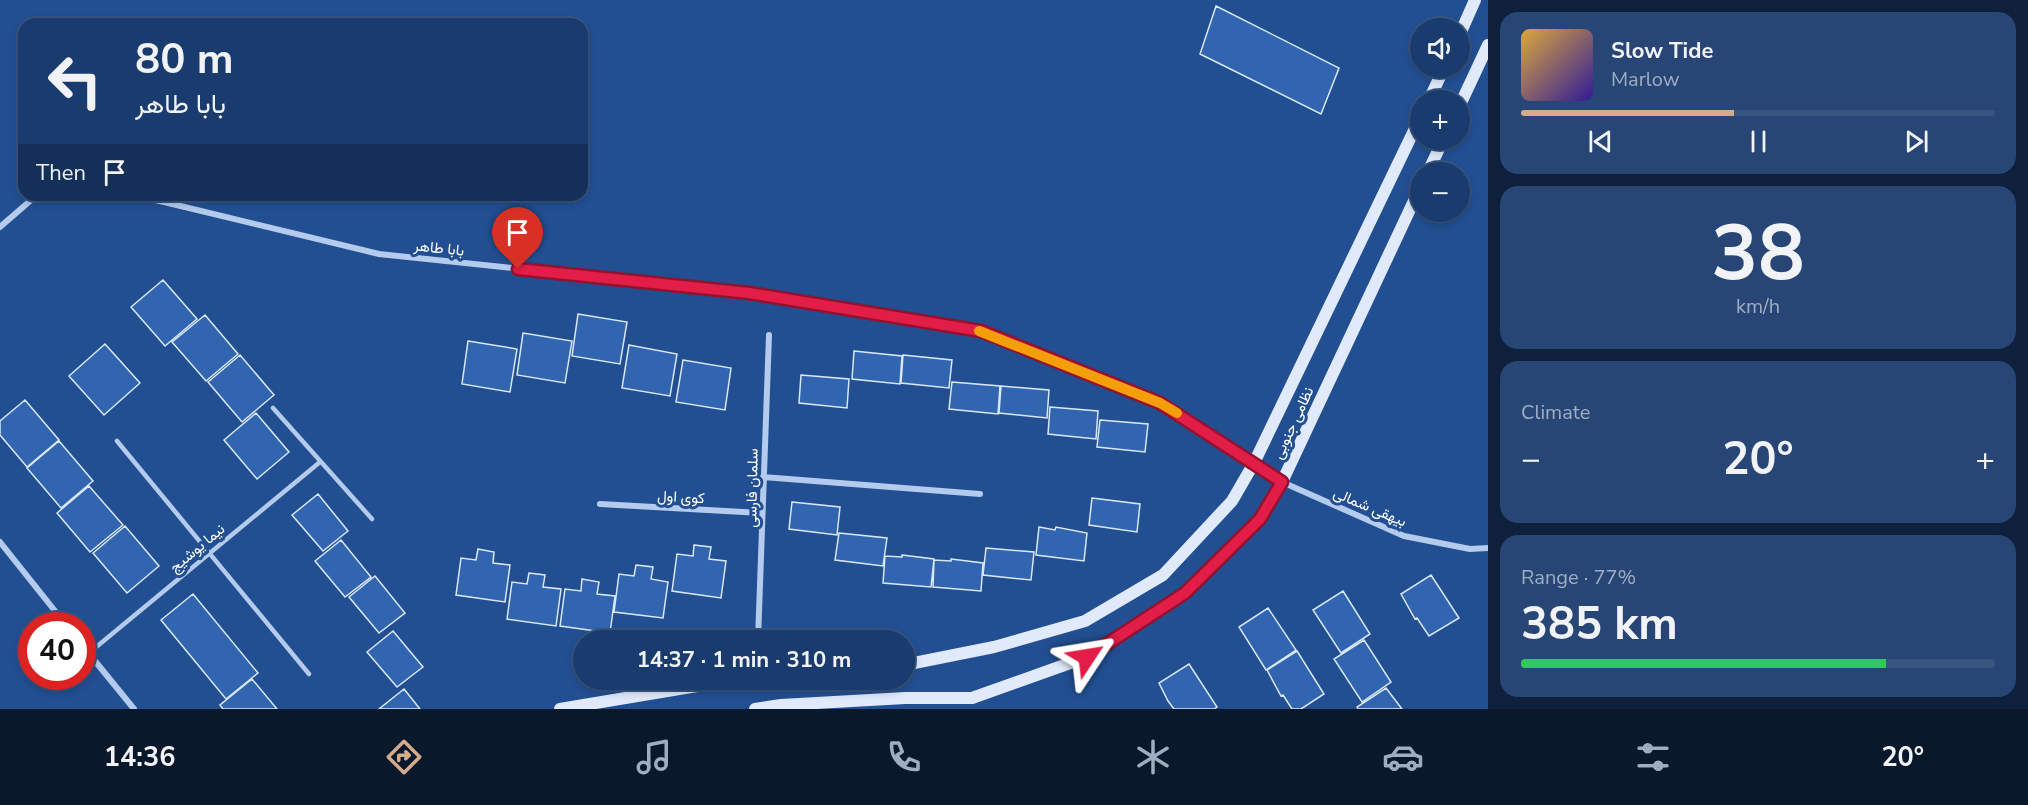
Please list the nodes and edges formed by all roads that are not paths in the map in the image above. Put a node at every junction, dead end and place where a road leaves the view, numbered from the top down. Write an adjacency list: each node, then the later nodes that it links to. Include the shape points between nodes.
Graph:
1 (1475, 0): 2 (street)
2 (1467, 18)
3 (1488, 45): 4 (street)
4 (1467, 90)
5 (1410, 139): 14 (street, نظامی جنوبی)
6 (30, 201): 9 (street)
7 (160, 201): 14 (street, بابا طاهر, via 379,254 749,293 981,331 1160,403)
8 (1410, 209): 16 (street, نظامی جنوبی)
9 (0, 227)
10 (769, 335): 15 (street, سلمان فارسی)
11 (273, 408): 13 (lane)
12 (117, 441): 23 (lane)
13 (320, 462): 20 (lane); 23 (lane, نیما یوشیج)
14 (1254, 463): 16 (street, بابا طاهر); 28 (street, نظامی جنوبی, via 1232,501 1163,575 1085,621 994,647)
15 (763, 477): 17 (street); 19 (street, سلمان فارسی)
16 (1282, 482): 22 (street, بیهقی شمالی, via 1404,536 1470,549); 31 (street, نظامی جنوبی, via 1260,519 1185,593 1087,657)
17 (980, 494)
18 (600, 504): 19 (street, کوی اول)
19 (761, 513): 25 (street, سلمان فارسی)
20 (372, 519)
21 (0, 542): 24 (street)
22 (1488, 548)
23 (210, 554): 26 (lane, نیما یوشیج); 29 (lane)
24 (56, 612)
25 (758, 630)
26 (96, 647)
27 (96, 662): 32 (street)
28 (915, 663)
29 (309, 674)
30 (674, 690): 33 (street)
31 (975, 703): 34 (street, نظامی جنوبی, via 905,698)
32 (134, 709)
33 (560, 709)
34 (755, 709)

